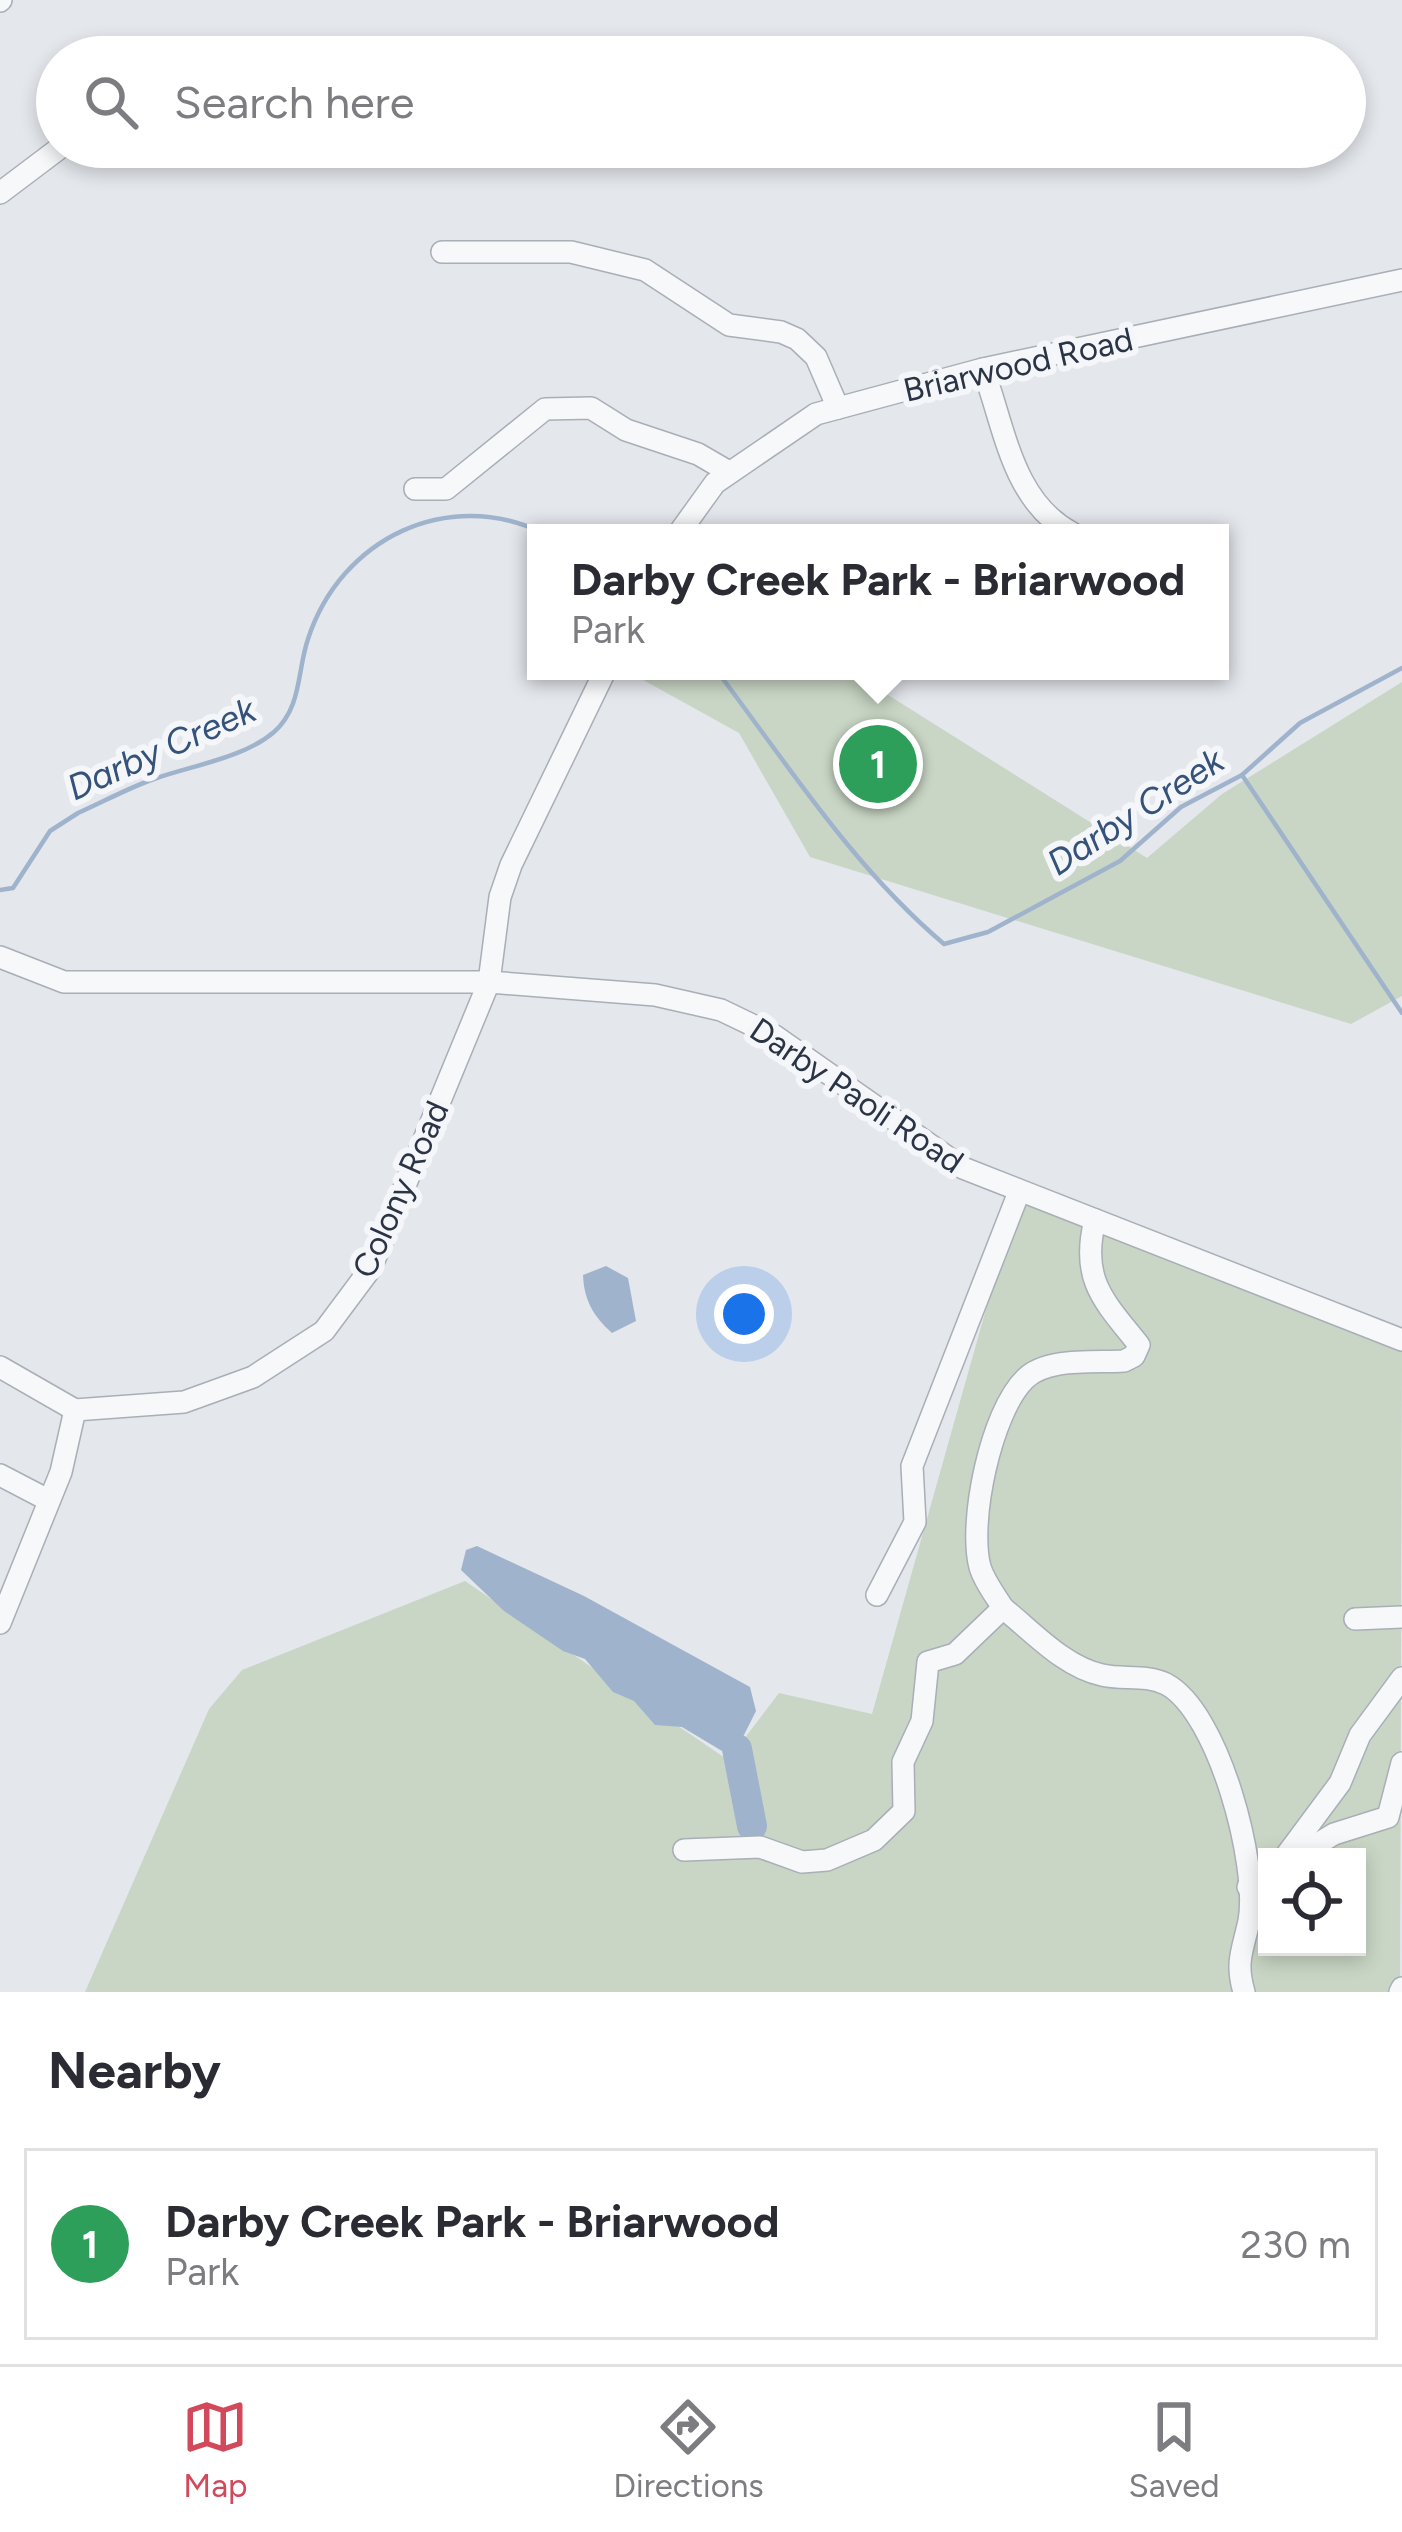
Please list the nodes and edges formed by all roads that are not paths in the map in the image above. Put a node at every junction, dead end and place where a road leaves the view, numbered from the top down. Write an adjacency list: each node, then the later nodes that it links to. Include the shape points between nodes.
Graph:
1 (36, 166): 2 (street)
2 (0, 193)
3 (442, 252): 6 (street, via 571,252 645,270 729,325 797,340 816,357)
4 (1402, 280): 5 (street, Briarwood Road)
5 (983, 369): 6 (street, Briarwood Road); 10 (street, via 1029,495)
6 (838, 408): 7 (street, Briarwood Road)
7 (729, 472): 8 (street, via 591,408 545,409 446,488); 9 (street, Briarwood Road)
8 (415, 489)
9 (686, 524)
10 (1055, 524)
11 (601, 680): 13 (street, via 500,897)
12 (0, 957): 13 (street, Darby Paoli Road, via 64,982)
13 (490, 982): 14 (street, Darby Paoli Road, via 655,995 721,1010 775,1036 932,1151); 18 (street, Colony Road, via 371,1268 324,1331 253,1377 184,1402)
14 (1019, 1192): 15 (street, Darby Paoli Road); 21 (street, via 912,1466 915,1522)
15 (1095, 1220): 16 (street, Darby Paoli Road); 22 (street, via 1088,1249 1100,1302 1139,1345 1124,1361 1052,1365 1026,1377 1015,1394 993,1440 976,1538 981,1569)
16 (1402, 1340)
17 (0, 1367): 18 (street)
18 (75, 1410): 20 (street)
19 (0, 1475): 20 (street)
20 (48, 1500): 25 (street)
21 (877, 1595)
22 (1003, 1607): 30 (street, via 955,1654 928,1662 919,1733 903,1762 904,1811 874,1840 802,1862 760,1846); 32 (street, via 1071,1662 1102,1675 1163,1682 1186,1699 1223,1758)
23 (1402, 1617): 24 (street)
24 (1355, 1619)
25 (0, 1623)
26 (1402, 1678): 28 (street)
27 (1402, 1762): 29 (street, via 1388,1817)
28 (1292, 1848)
29 (1311, 1848)
30 (684, 1850)
31 (1258, 1879): 32 (street)
32 (1248, 1887): 33 (street, via 1249,1920 1236,1965)
33 (1244, 1992)

